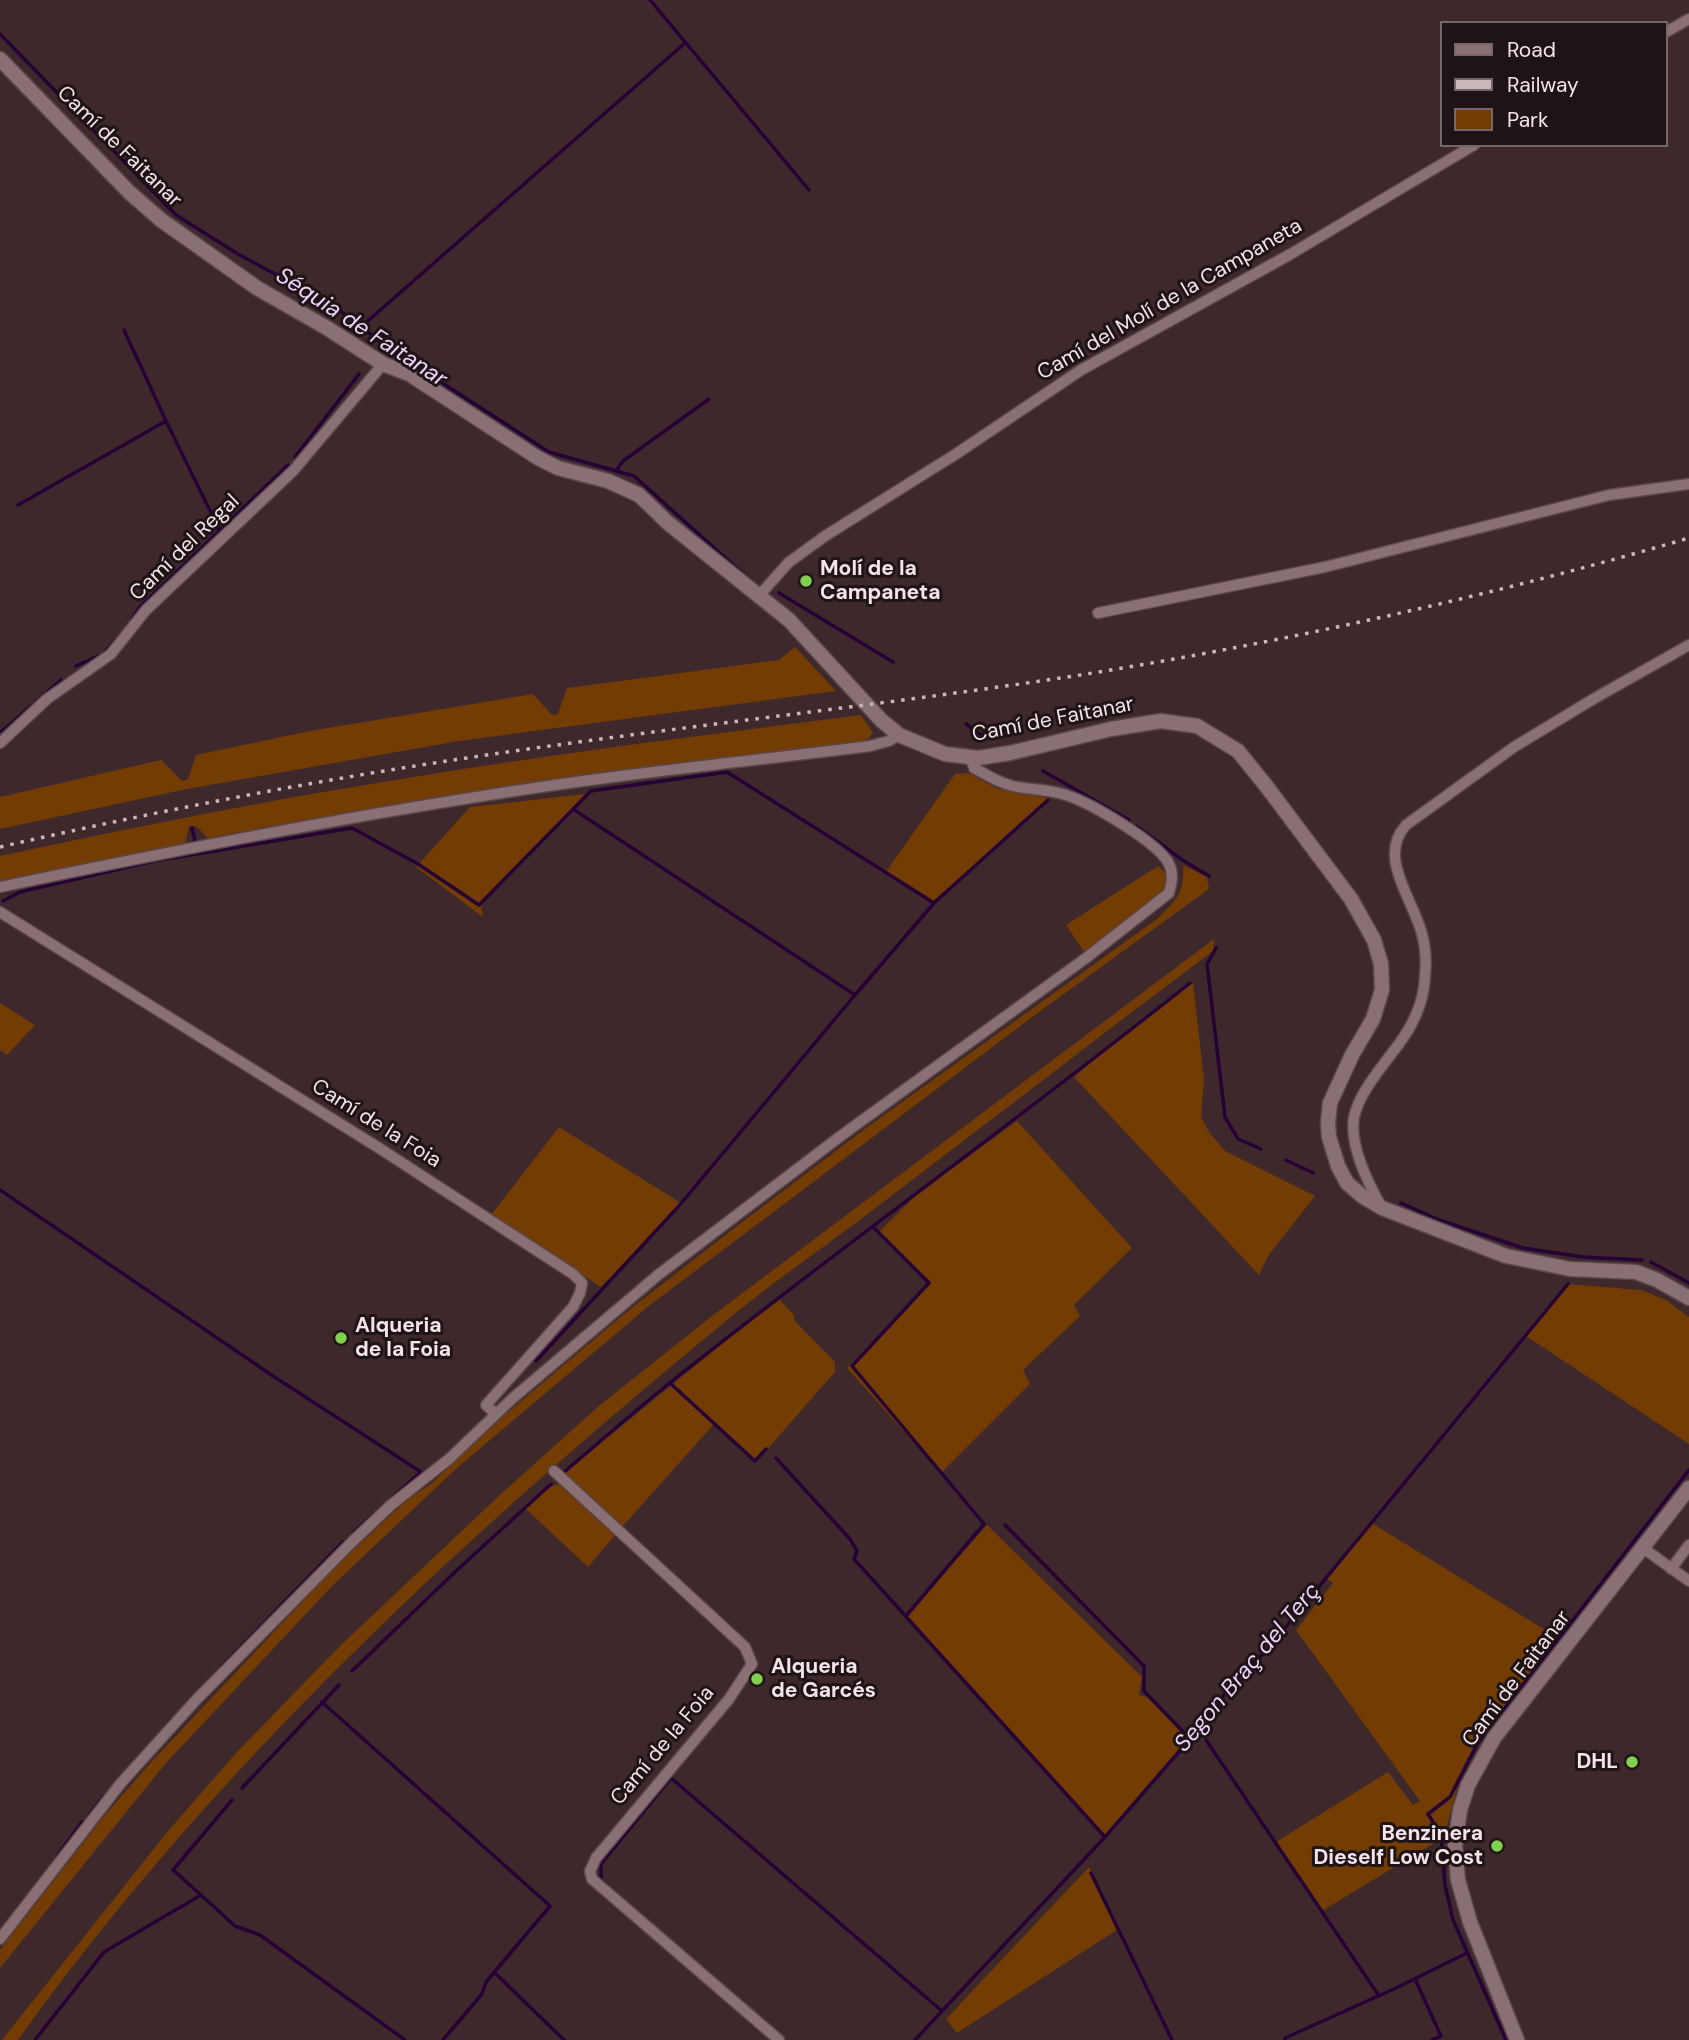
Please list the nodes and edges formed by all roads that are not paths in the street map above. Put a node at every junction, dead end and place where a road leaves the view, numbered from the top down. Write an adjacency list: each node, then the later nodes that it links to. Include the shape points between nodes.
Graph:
1 (1689, 19): 2 (street)
2 (1668, 31)
3 (0, 59): 5 (street, Camí de Faitanar, via 161,220 231,271)
4 (1472, 147): 7 (street, Camí del Molí de la Campaneta, via 1081,370 825,536 788,563)
5 (383, 364): 7 (street, Camí de Faitanar, via 409,374 538,458 639,495); 11 (street, Camí del Regal, via 293,471 146,610 111,654 47,699)
6 (1689, 484): 8 (street, via 1609,495 1325,567)
7 (758, 597): 10 (street, Camí de Faitanar, via 789,620)
8 (1098, 613)
9 (1689, 645): 15 (street, via 1514,747 1399,832 1395,861 1421,932 1426,972 1413,1023 1360,1099 1354,1117 1362,1163)
10 (899, 735): 12 (street, Camí de Faitanar, via 945,754); 13 (street, via 870,746 549,786 343,819)
11 (0, 743)
12 (971, 758): 15 (street, Camí de Faitanar, via 1161,721 1197,726 1237,751 1351,899 1374,940 1382,990 1373,1019 1330,1103 1329,1137 1347,1183); 17 (street, via 974,768 998,781 1065,794 1121,824 1170,864 1173,880 1169,893 658,1275)
13 (0, 887)
14 (0, 912): 17 (street, Camí de la Foia, via 379,1148 582,1283 573,1307 486,1405)
15 (1382, 1208): 16 (street, Camí de Faitanar, via 1506,1256 1570,1269 1636,1272)
16 (1689, 1298)
17 (496, 1414): 24 (street, via 352,1542 197,1699 121,1783)
18 (554, 1471): 25 (street, Camí de la Foia, via 746,1647 752,1664 729,1699 596,1858 592,1879)
19 (1689, 1488): 21 (street, Camí de Faitanar)
20 (1689, 1545): 22 (street)
21 (1643, 1548): 22 (street); 26 (street, Camí de Faitanar, via 1494,1738 1460,1810 1455,1863 1463,1903)
22 (1671, 1569): 23 (street)
23 (1689, 1581)
24 (0, 1939)
25 (779, 2040)
26 (1517, 2040)

